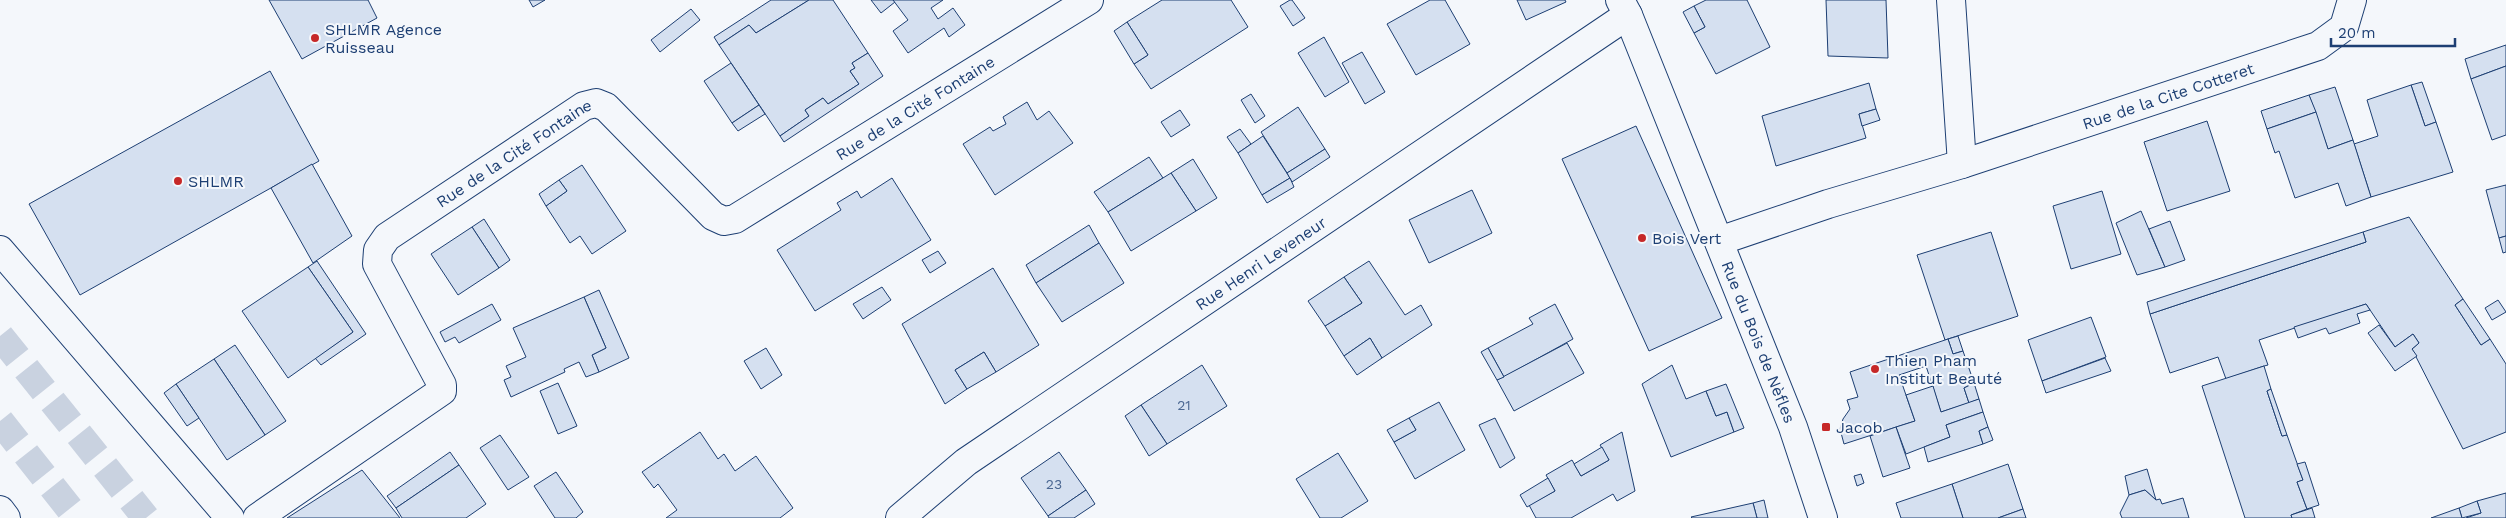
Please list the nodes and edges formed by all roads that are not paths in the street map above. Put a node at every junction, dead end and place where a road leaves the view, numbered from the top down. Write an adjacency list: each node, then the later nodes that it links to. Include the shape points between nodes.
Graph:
1 (1089, 0): 11 (street, Rue de la Cité Fontaine, via 735,219 724,221 713,216 606,106 596,103 584,106 387,237 378,250 377,264 442,385 442,391)
2 (1950, 0): 5 (street)
3 (2352, 0): 5 (street, Rue de la Cite Cotteret, via 2344,27 2318,46)
4 (1624, 7): 6 (street, Rue du Bois de Nèfles); 12 (street, Rue Henri Leveneur, via 966,462)
5 (1962, 164): 6 (street, Rue de la Cite Cotteret)
6 (1719, 241): 13 (street, Rue du Bois de Nèfles, via 1793,427)
7 (0, 250): 10 (street)
8 (0, 510): 9 (street)
9 (6, 518)
10 (230, 518)
11 (257, 518)
12 (900, 518)
13 (1823, 518)

